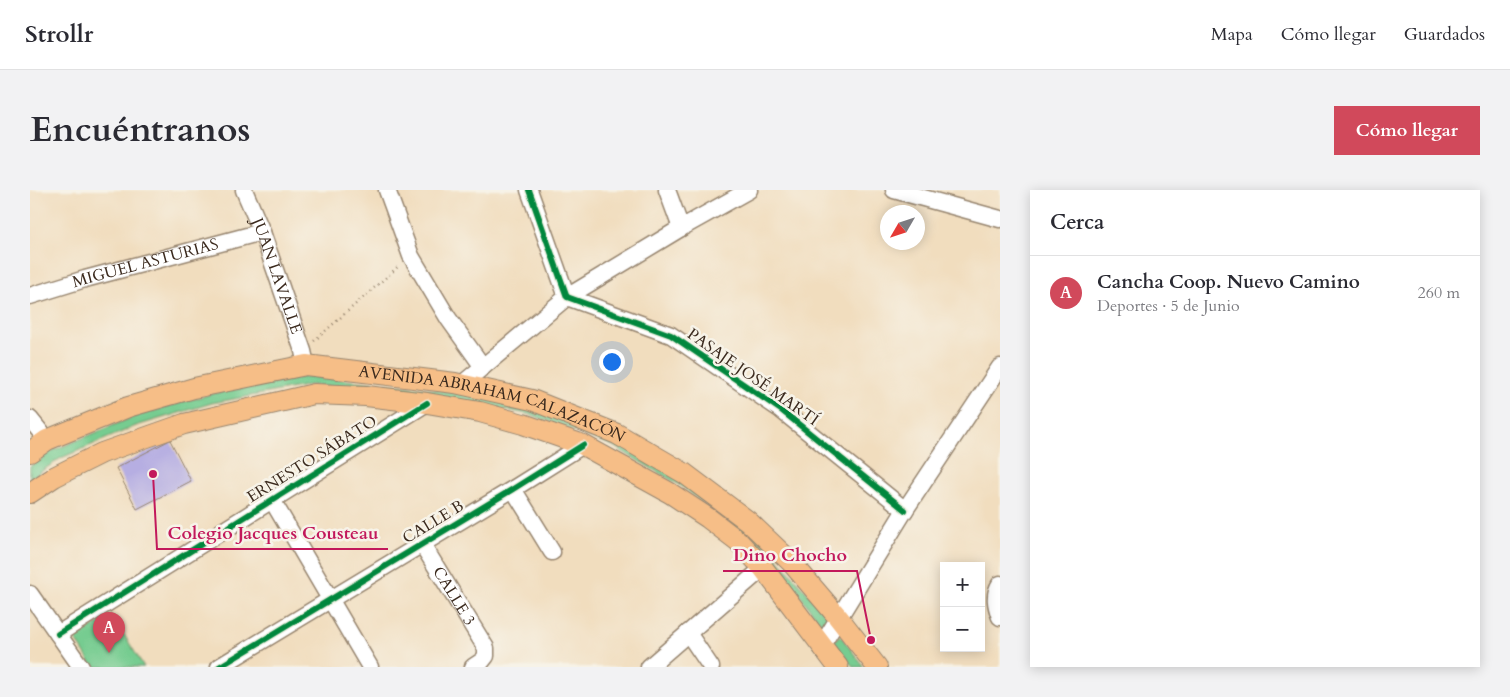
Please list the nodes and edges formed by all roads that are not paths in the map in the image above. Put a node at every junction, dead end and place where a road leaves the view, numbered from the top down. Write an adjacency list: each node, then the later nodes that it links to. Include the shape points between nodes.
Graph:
1 (244, 190): 10 (street, JUAN LAVALLE)
2 (387, 190): 14 (street, via 411,256 448,318)
3 (529, 190): 12 (street)
4 (667, 190): 9 (street)
5 (749, 190): 9 (street)
6 (894, 190): 7 (street)
7 (931, 195): 8 (street)
8 (1000, 219)
9 (682, 228): 12 (street)
10 (262, 232): 11 (street, MIGUEL ASTURIAS); 13 (street, JUAN LAVALLE)
11 (30, 296)
12 (567, 298): 14 (street); 25 (street, PASAJE JOSÉ MARTÍ, via 671,335 781,410)
13 (304, 358): 16 (main road, AVENIDA ABRAHAM CALAZACÓN); 19 (main road, AVENIDA ABRAHAM CALAZACÓN, via 128,407)
14 (483, 367): 16 (street)
15 (1000, 367): 25 (street)
16 (461, 385): 32 (main road, AVENIDA ABRAHAM CALAZACÓN, via 532,400 617,434 684,473 748,521 791,562)
17 (427, 403): 20 (main road, AVENIDA ABRAHAM CALAZACÓN, via 480,412); 23 (main road, AVENIDA ABRAHAM CALAZACÓN, via 314,394 166,430 102,453); 24 (street, ERNESTO SÁBATO)
18 (30, 418): 19 (street)
19 (47, 440): 21 (main road, AVENIDA ABRAHAM CALAZACÓN)
20 (583, 445): 22 (street, CALLE B); 28 (main road, AVENIDA ABRAHAM CALAZACÓN, via 708,518 738,541)
21 (30, 452)
22 (513, 490): 26 (street, CALLE B); 27 (street)
23 (30, 493)
24 (272, 500): 31 (street); 35 (street, ERNESTO SÁBATO)
25 (905, 510): 32 (street)
26 (422, 544): 31 (street, CALLE B); 40 (street, CALLE 3, via 486,648 482,662)
27 (552, 552)
28 (762, 568): 34 (street); 36 (main road, AVENIDA ABRAHAM CALAZACÓN)
29 (1000, 584): 33 (street, via 996,590 996,605)
30 (30, 594): 35 (street)
31 (330, 600): 37 (street, CALLE B); 39 (street)
32 (838, 617): 36 (street); 44 (main road, AVENIDA ABRAHAM CALAZACÓN)
33 (1000, 617)
34 (688, 633): 41 (street); 42 (street)
35 (58, 634): 38 (street)
36 (822, 645): 43 (main road, AVENIDA ABRAHAM CALAZACÓN)
37 (230, 664)
38 (81, 667)
39 (370, 667)
40 (473, 667)
41 (649, 667)
42 (711, 667)
43 (838, 667)
44 (877, 667)

